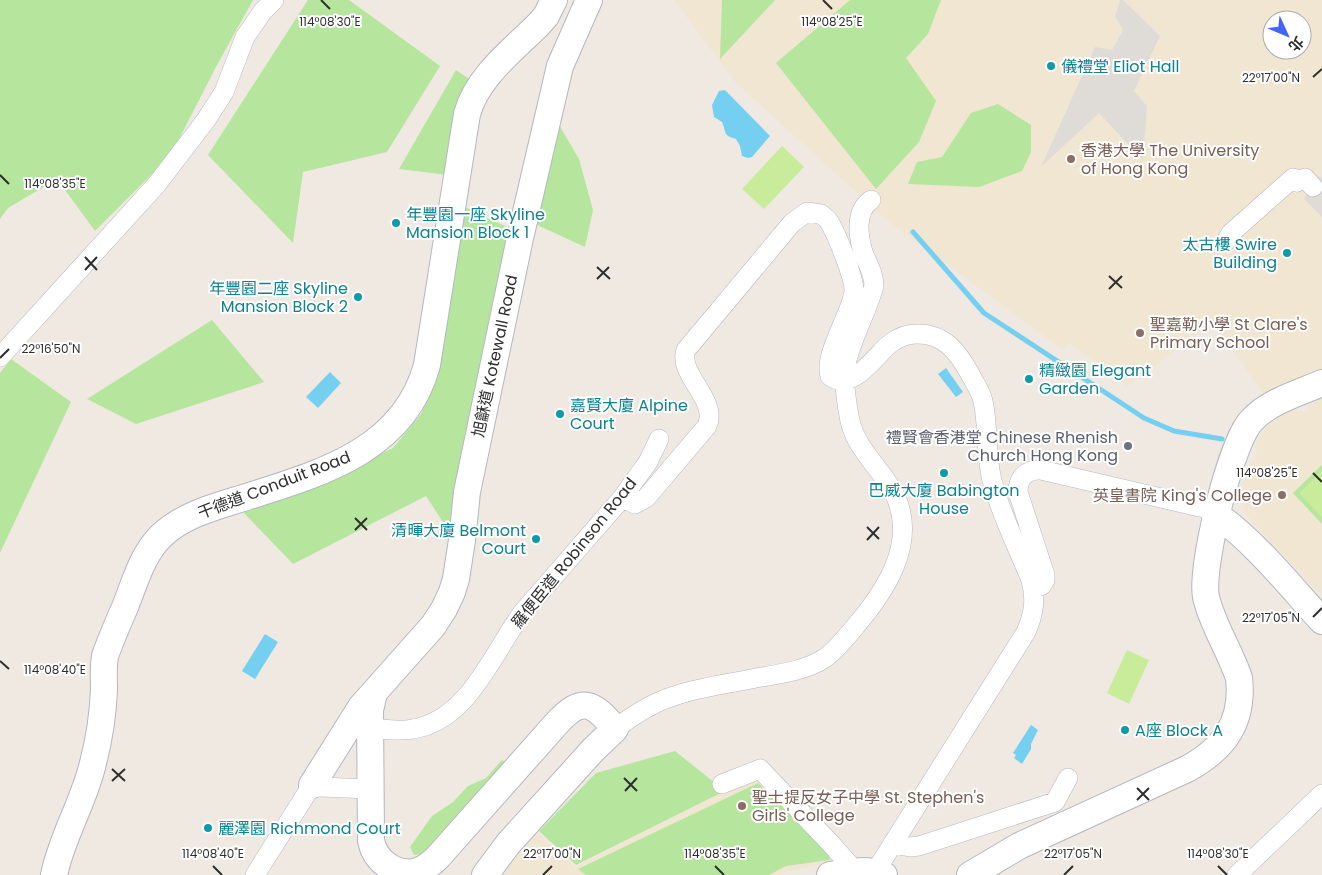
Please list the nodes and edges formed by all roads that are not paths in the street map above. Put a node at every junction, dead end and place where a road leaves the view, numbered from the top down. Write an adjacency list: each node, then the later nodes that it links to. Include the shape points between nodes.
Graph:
1 (274, 0): 7 (street, via 245,37 220,100 174,163)
2 (554, 0): 27 (street, 干德道 Conduit Road, via 546,16 483,81 470,103 427,365 415,398 404,414 376,442 354,456 182,521 160,538 142,563 105,656 102,709 94,760 61,845)
3 (589, 0): 17 (street, 旭龢道 Kotewall Road, via 560,66 520,238 469,483 452,592 433,626)
4 (1313, 187): 6 (street, via 1305,178 1297,182 1293,178)
5 (871, 200): 8 (street, via 863,206 859,228 874,286 848,358)
6 (1226, 241)
7 (0, 357)
8 (845, 380): 11 (street, via 834,379 829,369 853,296 854,283 828,220 816,212 807,212 792,223 684,354 685,363 708,411 707,426 646,498 635,504); 15 (street, via 861,373 884,348 903,336 928,335 954,348 981,394 993,485); 19 (street, via 853,430 861,448 894,495 902,517 898,556 877,600 833,652 818,662 788,672 671,697)
9 (1322, 383): 12 (street, via 1268,408 1247,426 1233,457)
10 (659, 439): 11 (street, 羅便臣道 Robinson Road, via 648,462)
11 (622, 498): 18 (street, 羅便臣道 Robinson Road, via 523,612 492,663 457,705 440,719 423,727 403,730)
12 (1217, 515): 13 (street); 14 (street); 15 (street, via 1204,508 1030,470 1018,487 1045,575 1042,586)
13 (1237, 532): 14 (street); 16 (street)
14 (1211, 543): 30 (street, via 1205,578 1207,599 1239,678 1236,717 1230,732 1207,756 1187,769 1049,831)
15 (1033, 589): 25 (street, via 1034,606 1026,632)
16 (1322, 621)
17 (374, 693): 18 (street); 22 (street, 旭龢道 Kotewall Road, via 361,707)
18 (370, 728): 23 (street)
19 (615, 729): 23 (street, via 602,714 589,707 572,708 438,858 414,873 392,870 375,854 370,831); 29 (street, via 508,844)
20 (1068, 778): 25 (street, via 1055,802 919,846)
21 (722, 784): 26 (street, via 760,769)
22 (312, 785): 23 (street); 28 (street)
23 (370, 789)
24 (1322, 794): 31 (street)
25 (893, 844): 26 (street)
26 (861, 873)
27 (54, 875)
28 (255, 875)
29 (485, 875)
30 (970, 875)
31 (1237, 875)

